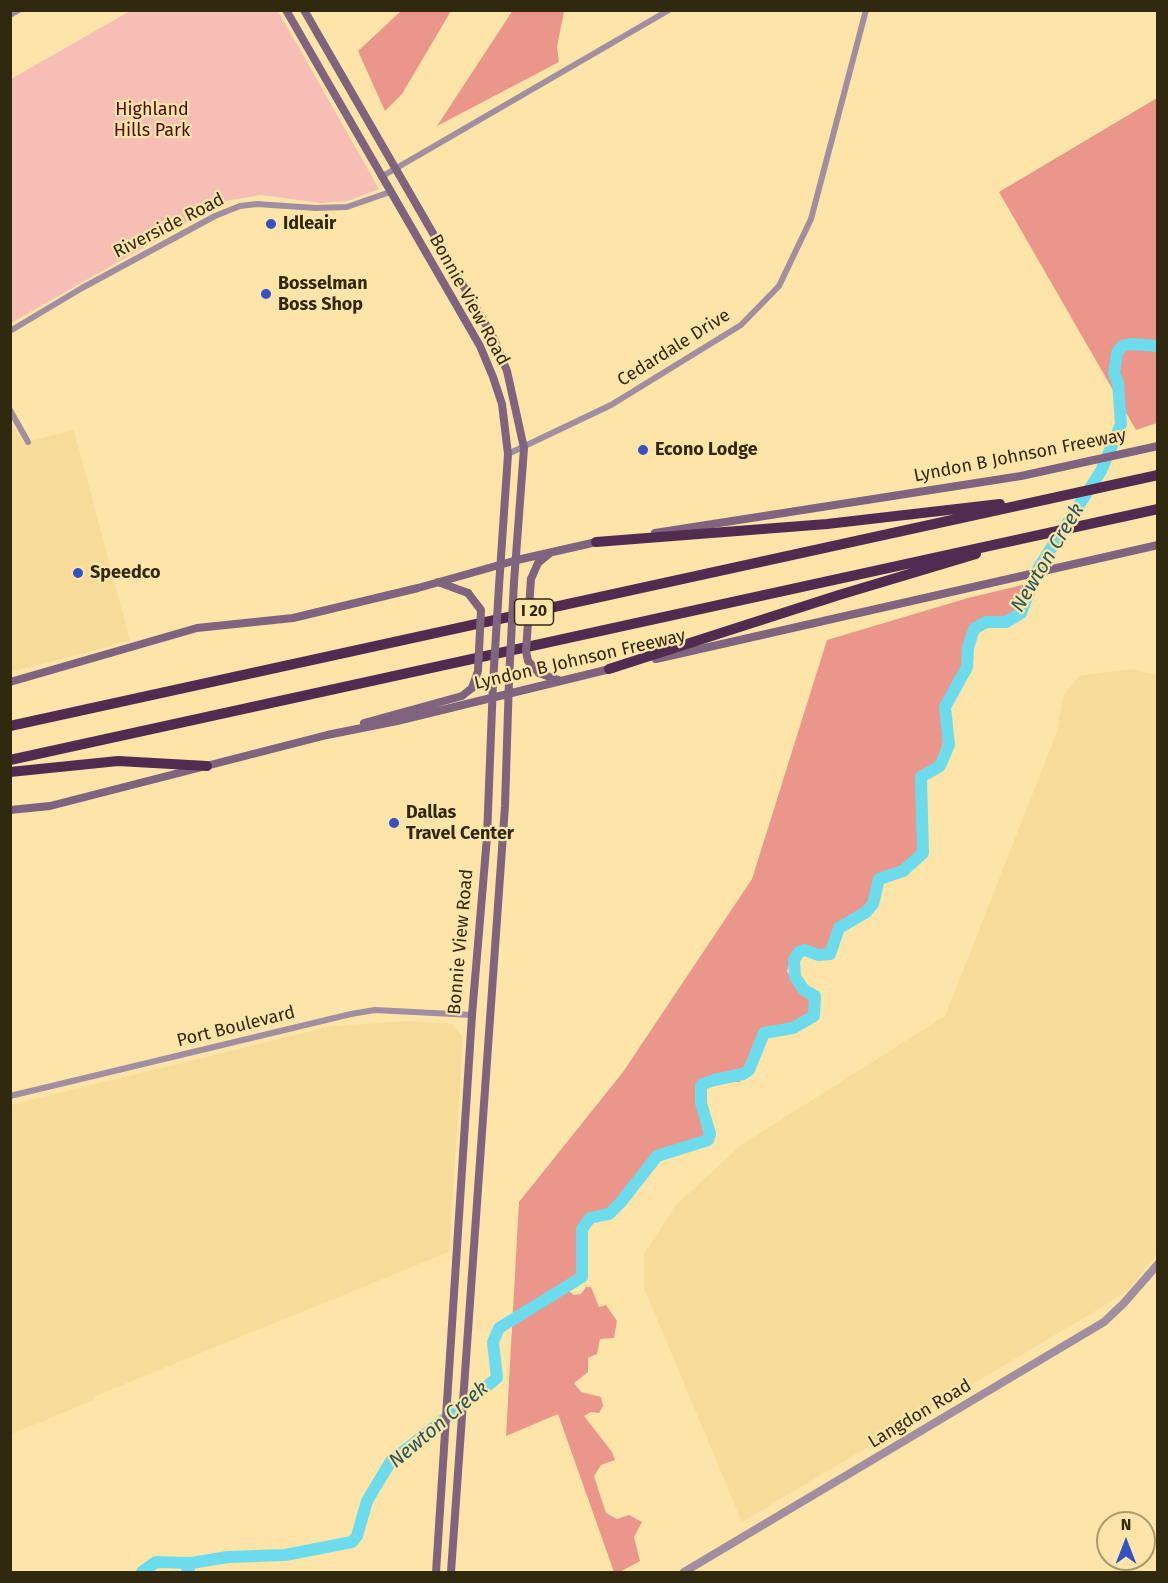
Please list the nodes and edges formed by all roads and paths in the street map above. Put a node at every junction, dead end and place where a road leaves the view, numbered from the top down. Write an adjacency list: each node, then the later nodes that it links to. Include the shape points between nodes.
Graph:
1 (19, 10): 6 (street)
2 (286, 10): 8 (main road, Bonnie View Road)
3 (304, 10): 7 (main road, Bonnie View Road)
4 (669, 10): 7 (street)
5 (866, 10): 16 (street, Cedardale Drive, via 811,219 779,286 741,325 611,405)
6 (10, 15)
7 (393, 169): 8 (street); 11 (main road, Bonnie View Road)
8 (381, 177): 9 (main road, Bonnie View Road)
9 (390, 192): 10 (street, Riverside Road, via 347,207 240,206 82,288); 12 (main road, Bonnie View Road)
10 (10, 331)
11 (494, 339): 12 (main road); 16 (main road, Bonnie View Road, via 514,396)
12 (477, 342): 17 (main road, Bonnie View Road, via 499,394)
13 (10, 410): 14 (street)
14 (28, 442)
15 (1158, 446): 22 (main road, Lyndon B Johnson Freeway, via 975,484)
16 (524, 448): 17 (street, Cedardale Drive); 25 (main road, Bonnie View Road)
17 (508, 454): 26 (main road, Bonnie View Road)
18 (1158, 475): 19 (highway, I 20)
19 (1057, 498): 22 (highway, via 827,524); 33 (highway, I 20)
20 (1158, 509): 21 (highway, Lyndon B Johnson Freeway / I 20)
21 (1036, 535): 28 (highway); 35 (highway, Lyndon B Johnson Freeway / I 20)
22 (596, 542): 24 (main road, Lyndon B Johnson Freeway)
23 (1158, 545): 28 (main road, Lyndon B Johnson Freeway)
24 (552, 552): 25 (main road, Lyndon B Johnson Freeway); 29 (main road, bridge, via 538,563 531,579 526,651 528,661 539,673)
25 (517, 560): 26 (main road, Lyndon B Johnson Freeway); 31 (main road, Bonnie View Road, bridge)
26 (501, 564): 27 (main road, Lyndon B Johnson Freeway); 32 (main road, Bonnie View Road, bridge)
27 (438, 582): 30 (main road, Lyndon B Johnson Freeway, via 293,618 197,628); 34 (main road, bridge, via 468,592 481,610 478,671 472,688 462,696)
28 (609, 669): 29 (main road, Lyndon B Johnson Freeway)
29 (562, 681): 31 (main road, Lyndon B Johnson Freeway)
30 (10, 682)
31 (507, 694): 32 (main road, Lyndon B Johnson Freeway); 39 (main road, Bonnie View Road)
32 (492, 698): 34 (main road, Lyndon B Johnson Freeway); 38 (main road, Bonnie View Road)
33 (10, 726)
34 (327, 735): 36 (main road, Lyndon B Johnson Freeway)
35 (10, 760)
36 (207, 766): 37 (highway, via 118,761); 40 (main road, Lyndon B Johnson Freeway, via 50,806)
37 (10, 772)
38 (489, 806): 39 (main road); 41 (main road, Bonnie View Road)
39 (505, 806): 42 (main road, Bonnie View Road)
40 (10, 810)
41 (472, 1015): 42 (main road); 43 (street, Port Boulevard, via 375,1010 351,1014); 45 (main road, Bonnie View Road)
42 (489, 1016): 46 (main road, Bonnie View Road)
43 (10, 1096)
44 (1158, 1264): 47 (street, Langdon Road, via 1104,1322)
45 (436, 1572)
46 (451, 1572)
47 (684, 1572)

